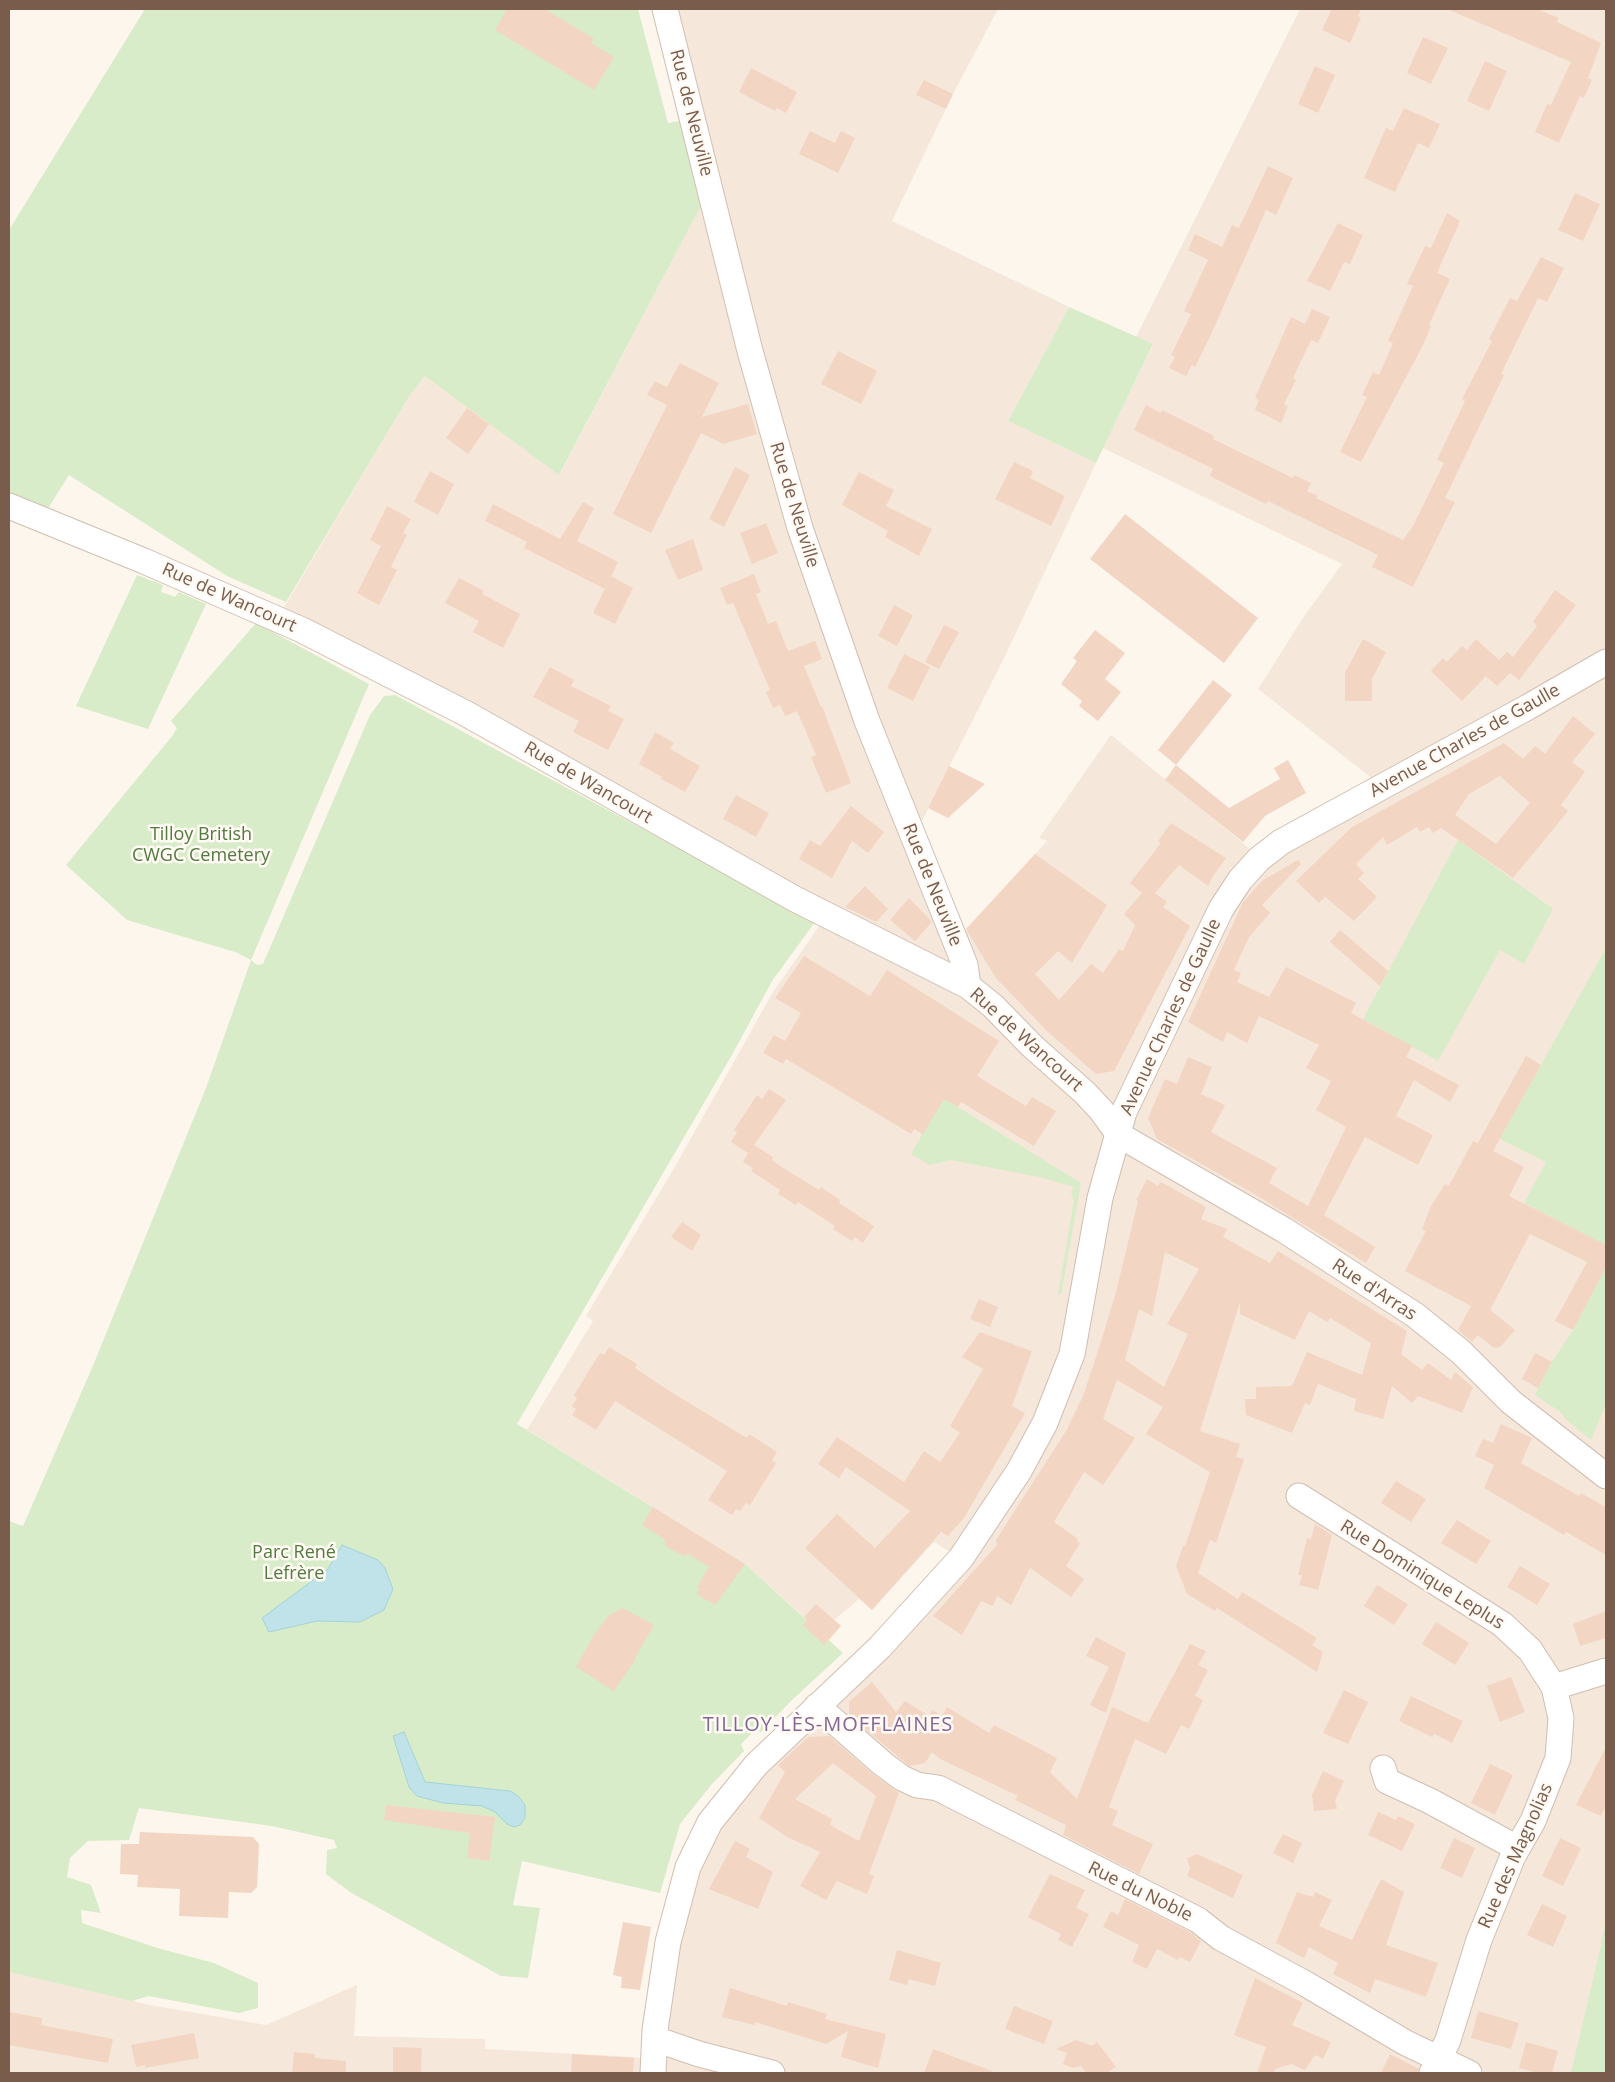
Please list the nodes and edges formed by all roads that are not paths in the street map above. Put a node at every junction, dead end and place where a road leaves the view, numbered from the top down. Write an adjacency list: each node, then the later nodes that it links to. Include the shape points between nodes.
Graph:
1 (665, 9): 4 (street, Rue de Neuville, via 750,351 800,528 867,720 965,964)
2 (9, 506): 4 (street, Rue de Wancourt, via 302,630 465,713 795,899)
3 (1606, 662): 5 (street, Avenue Charles de Gaulle, via 1290,837 1259,859 1240,880 1222,909 1134,1089)
4 (968, 986): 5 (street, Rue de Wancourt, via 1084,1092)
5 (1119, 1135): 6 (street, Rue d'Arras, via 1284,1230 1414,1315 1461,1352 1511,1402); 10 (street, Avenue Charles de Gaulle, via 1100,1198 1072,1354 1045,1423 1019,1471 961,1558 880,1647)
6 (1606, 1476)
7 (1298, 1496): 9 (street, Rue Dominique Leplus, via 1502,1624 1530,1650)
8 (1606, 1670): 9 (street)
9 (1554, 1687): 12 (street, Rue des Magnolias, via 1561,1718 1558,1758 1533,1821)
10 (816, 1706): 13 (street, Avenue Charles de Gaulle, via 748,1774 701,1838 680,1890 668,1942); 14 (street, Rue du Noble, via 902,1778 938,1788 1198,1920 1221,1938 1406,2043)
11 (1383, 1768): 12 (street, via 1387,1781)
12 (1517, 1848): 14 (street, Rue des Magnolias, via 1479,1940 1448,2040)
13 (655, 2039): 15 (street, Avenue Charles de Gaulle); 16 (street)
14 (1436, 2066): 17 (street, Rue du Noble)
15 (653, 2073)
16 (772, 2073)
17 (1469, 2073)

